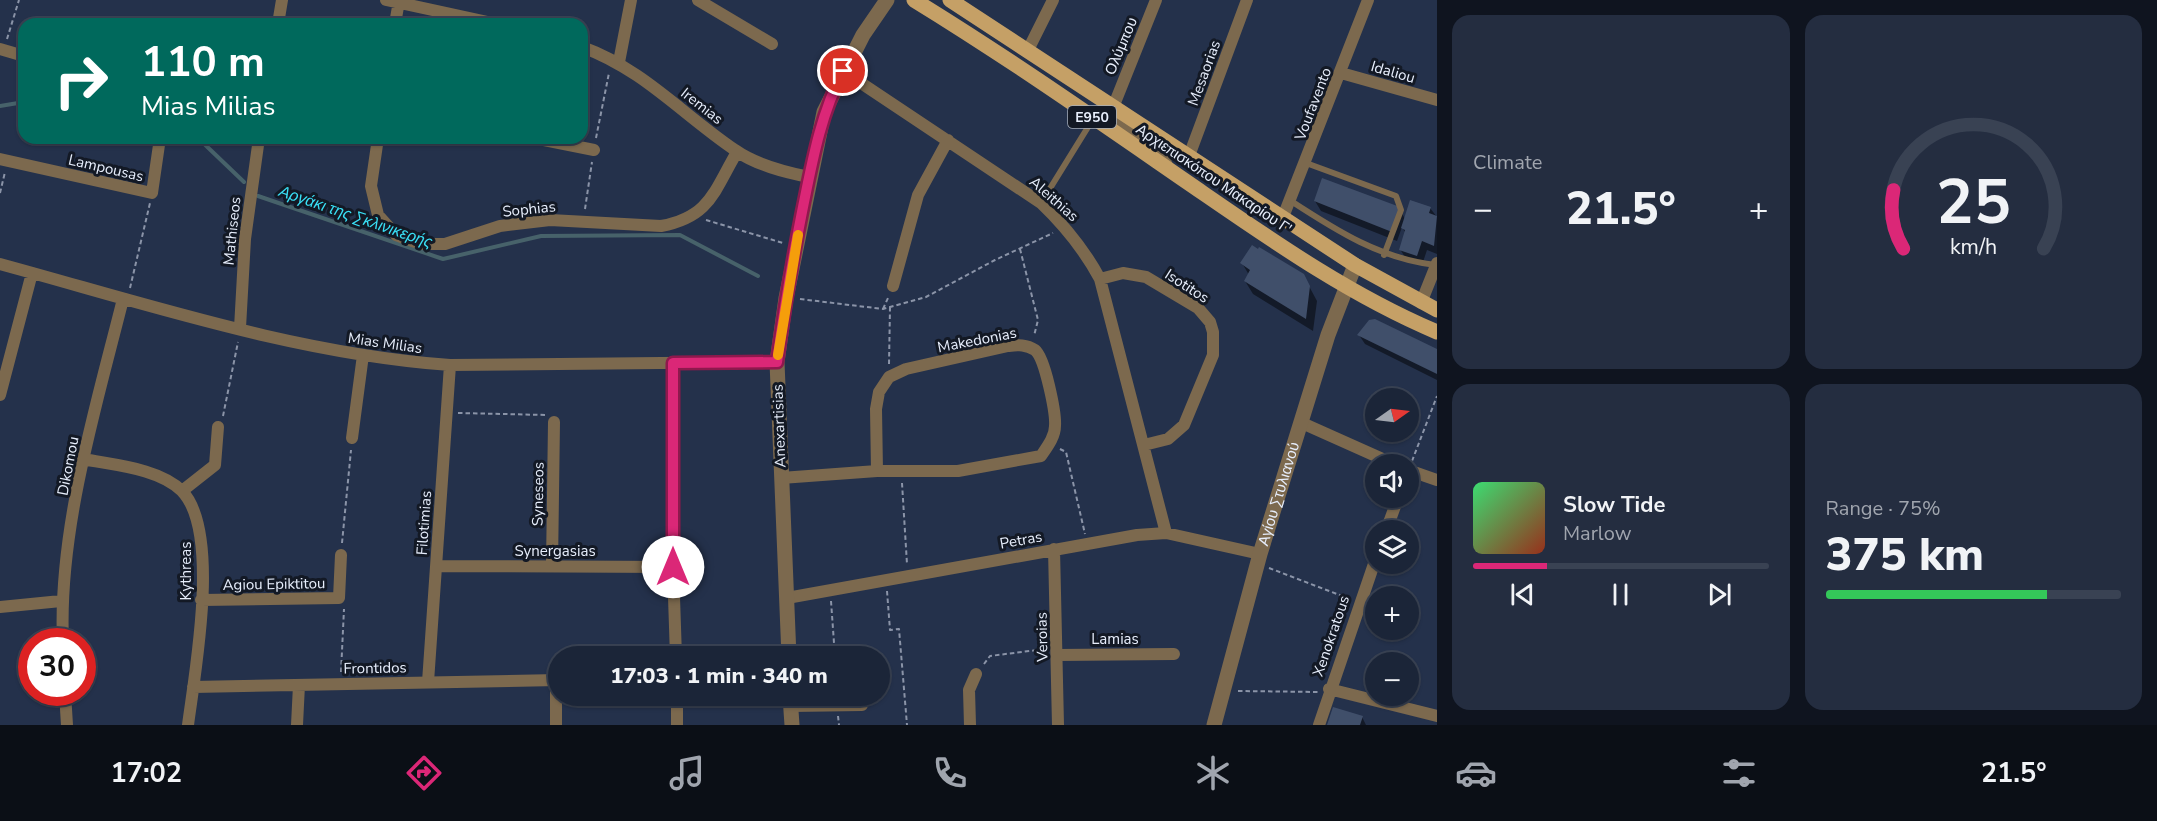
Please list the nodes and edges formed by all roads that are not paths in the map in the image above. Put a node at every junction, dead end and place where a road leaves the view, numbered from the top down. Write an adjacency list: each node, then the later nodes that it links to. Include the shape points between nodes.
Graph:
1 (282, 0): 12 (street)
2 (631, 0): 20 (street)
3 (698, 0): 15 (street)
4 (887, 0): 21 (street, Anexartisias)
5 (914, 0): 25 (main road, Αρχιεπισκόπου Μακαρίου Γ' / E950)
6 (950, 0): 18 (main road, Αρχιεπισκόπου Μακαρίου Γ' / E950)
7 (1053, 0): 18 (street)
8 (1156, 0): 24 (street, Ολύμπου)
9 (1247, 0): 33 (street, Mesaorias)
10 (1368, 0): 22 (street, Voufavento)
11 (392, 1): 13 (street); 14 (street)
12 (279, 18)
13 (394, 18)
14 (470, 18)
15 (772, 44)
16 (588, 49): 20 (street, Iremias)
17 (2, 50): 19 (street)
18 (1028, 50): 24 (main road, Αρχιεπισκόπου Μακαρίου Γ' / E950)
19 (18, 54)
20 (619, 62): 32 (street, Iremias)
21 (843, 71): 26 (street, Aleithias); 37 (street, Anexartisias, via 824,112)
22 (1341, 73): 23 (street, Idaliou); 35 (street, Voufavento)
23 (1437, 100)
24 (1113, 105): 33 (main road, Αρχιεπισκόπου Μακαρίου Γ' / E950); 36 (street, via 1119,122 1160,152)
25 (1094, 118): 36 (main road, Αρχιεπισκόπου Μακαρίου Γ' / E950); 39 (lane)
26 (948, 140): 39 (street, Aleithias); 47 (street, via 918,195)
27 (159, 144): 34 (street, Lampousas, via 152,193)
28 (258, 144): 53 (street, Mathiseos, via 245,239)
29 (377, 144): 32 (street, Sophias, via 371,186 378,215 396,235 421,244 445,244 500,226 550,220 661,226 694,216 707,203)
30 (564, 144): 31 (street)
31 (594, 150)
32 (737, 152): 37 (street, Iremias, via 765,165)
33 (1189, 156): 40 (main road, Αρχιεπισκόπου Μακαρίου Γ' / E950)
34 (4, 160)
35 (1306, 163): 38 (street, Voufavento); 41 (lane, via 1396,196 1401,210)
36 (1168, 170): 48 (main road, Αρχιεπισκόπου Μακαρίου Γ' / E950)
37 (809, 177): 56 (street, Anexartisias)
38 (1291, 201): 40 (street, Voufavento); 41 (lane)
39 (1041, 203): 46 (street, Aleithias, via 1088,255)
40 (1283, 217): 44 (main road, Αρχιεπισκόπου Μακαρίου Γ' / E950)
41 (1384, 255): 43 (lane)
42 (0, 264): 45 (street, Mias Milias)
43 (1437, 264): 49 (street)
44 (1355, 265): 48 (street, Αγίου Στυλιανού); 51 (main road, E950)
45 (32, 273): 50 (street, Mias Milias); 59 (street)
46 (1100, 279): 65 (street, Aleithias); 65 (street, Isotitos, via 1123,273 1146,277 1198,308 1213,332 1213,355 1184,425 1168,439)
47 (893, 286)
48 (1346, 286): 54 (main road, E950); 62 (street, Αγίου Στυλιανού)
49 (1434, 286): 51 (street)
50 (125, 299): 53 (street, Mias Milias); 67 (street, Dikomou)
51 (1421, 303): 52 (main road, E950)
52 (1437, 310)
53 (240, 328): 55 (street, Mias Milias, via 308,347)
54 (1437, 332)
55 (363, 355): 58 (street, Mias Milias); 64 (street)
56 (777, 362): 57 (street, Mias Milias); 70 (street, Anexartisias)
57 (673, 363): 58 (street, Mias Milias); 79 (street)
58 (450, 365): 77 (street, Filotimias)
59 (3, 372): 60 (street)
60 (0, 395)
61 (554, 422): 78 (street, Syneseos)
62 (1302, 423): 66 (street); 76 (street, Αγίου Στυλιανού)
63 (218, 427): 72 (street, via 215,465)
64 (352, 438)
65 (1144, 445): 73 (street, Aleithias)
66 (1371, 454)
67 (83, 459): 72 (street, via 148,471); 83 (street, Dikomou)
68 (877, 471): 68 (street, Makedonias, via 876,409 879,392 889,377 906,369 1008,346 1025,345 1037,351 1044,363 1055,427 1041,456 958,471); 70 (street)
69 (1419, 474): 71 (street)
70 (781, 478): 81 (street, Anexartisias)
71 (1437, 480)
72 (182, 491): 82 (street, Kythreas, via 199,522 203,548)
73 (1166, 533): 74 (street, Petras, via 1137,534); 76 (street, Petras)
74 (1054, 549): 81 (street, Petras); 88 (street, Veroias)
75 (341, 555): 82 (street, Agiou Epiktitou, via 339,598)
76 (1259, 559): 109 (street, Αγίου Στυλιανού)
77 (436, 566): 78 (street, Synergasias); 92 (street, Filotimias)
78 (552, 566): 79 (street, Synergasias)
79 (673, 567): 86 (street)
80 (1370, 574): 95 (street, Xenokratous)
81 (787, 598): 87 (street, Anexartisias)
82 (201, 600): 94 (street, Kythreas)
83 (61, 601): 84 (street); 85 (street, Dikomou)
84 (0, 607)
85 (62, 628)
86 (676, 646)
87 (789, 646)
88 (1057, 651): 89 (street, Lamias); 108 (street, Veroias)
89 (1174, 654)
90 (976, 674): 107 (street, via 969,690)
91 (548, 680): 92 (street, Frontidos)
92 (428, 682): 93 (street, Frontidos)
93 (299, 685): 94 (street, Frontidos); 103 (street)
94 (193, 687): 102 (street, Kythreas)
95 (1328, 691): 100 (street); 110 (street, Xenokratous)
96 (66, 706): 101 (street)
97 (556, 706): 104 (street)
98 (677, 706): 105 (street)
99 (790, 706): 106 (street)
100 (1437, 717): 111 (lane)
101 (67, 725)
102 (188, 725)
103 (297, 725)
104 (556, 725)
105 (677, 725)
106 (792, 725)
107 (970, 725)
108 (1058, 725)
109 (1214, 725)
110 (1319, 725)
111 (1435, 725)

